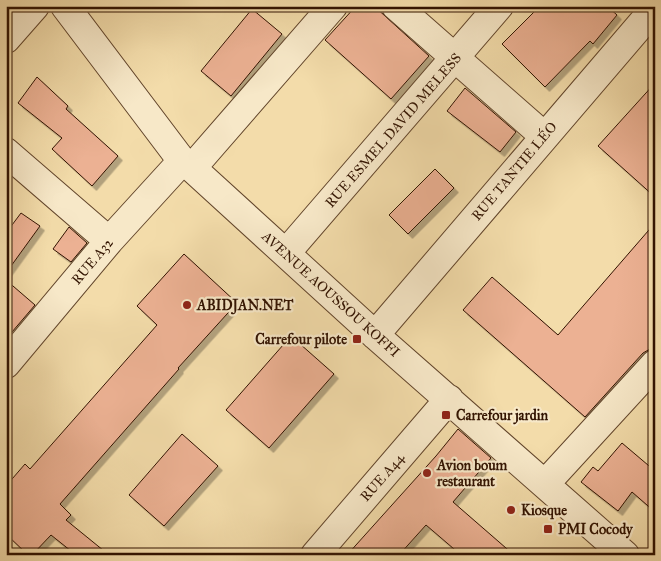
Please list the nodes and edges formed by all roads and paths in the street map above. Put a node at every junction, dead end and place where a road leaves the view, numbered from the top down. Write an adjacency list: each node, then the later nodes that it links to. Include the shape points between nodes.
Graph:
1 (35, 6): 7 (street)
2 (65, 6): 11 (street, AVENUE AOUSSOU KOFFI)
3 (333, 6): 11 (street, RUE A32)
4 (396, 6): 8 (street)
5 (499, 6): 8 (street, RUE ESMEL DAVID MELESS)
6 (655, 8): 9 (street, RUE TANTIE LÉO)
7 (6, 39)
8 (454, 58): 9 (street); 13 (street, RUE ESMEL DAVID MELESS)
9 (544, 136): 14 (street, RUE TANTIE LÉO)
10 (6, 152): 12 (street)
11 (187, 164): 12 (street, RUE A32); 13 (street, AVENUE AOUSSOU KOFFI)
12 (109, 241): 15 (street, RUE A32)
13 (286, 254): 14 (street, AVENUE AOUSSOU KOFFI)
14 (375, 335): 17 (street, AVENUE AOUSSOU KOFFI)
15 (6, 364)
16 (655, 364): 18 (street)
17 (449, 399): 18 (street, AVENUE AOUSSOU KOFFI); 19 (street, RUE A44)
18 (545, 484): 20 (street, AVENUE AOUSSOU KOFFI)
19 (315, 555)
20 (624, 555)

